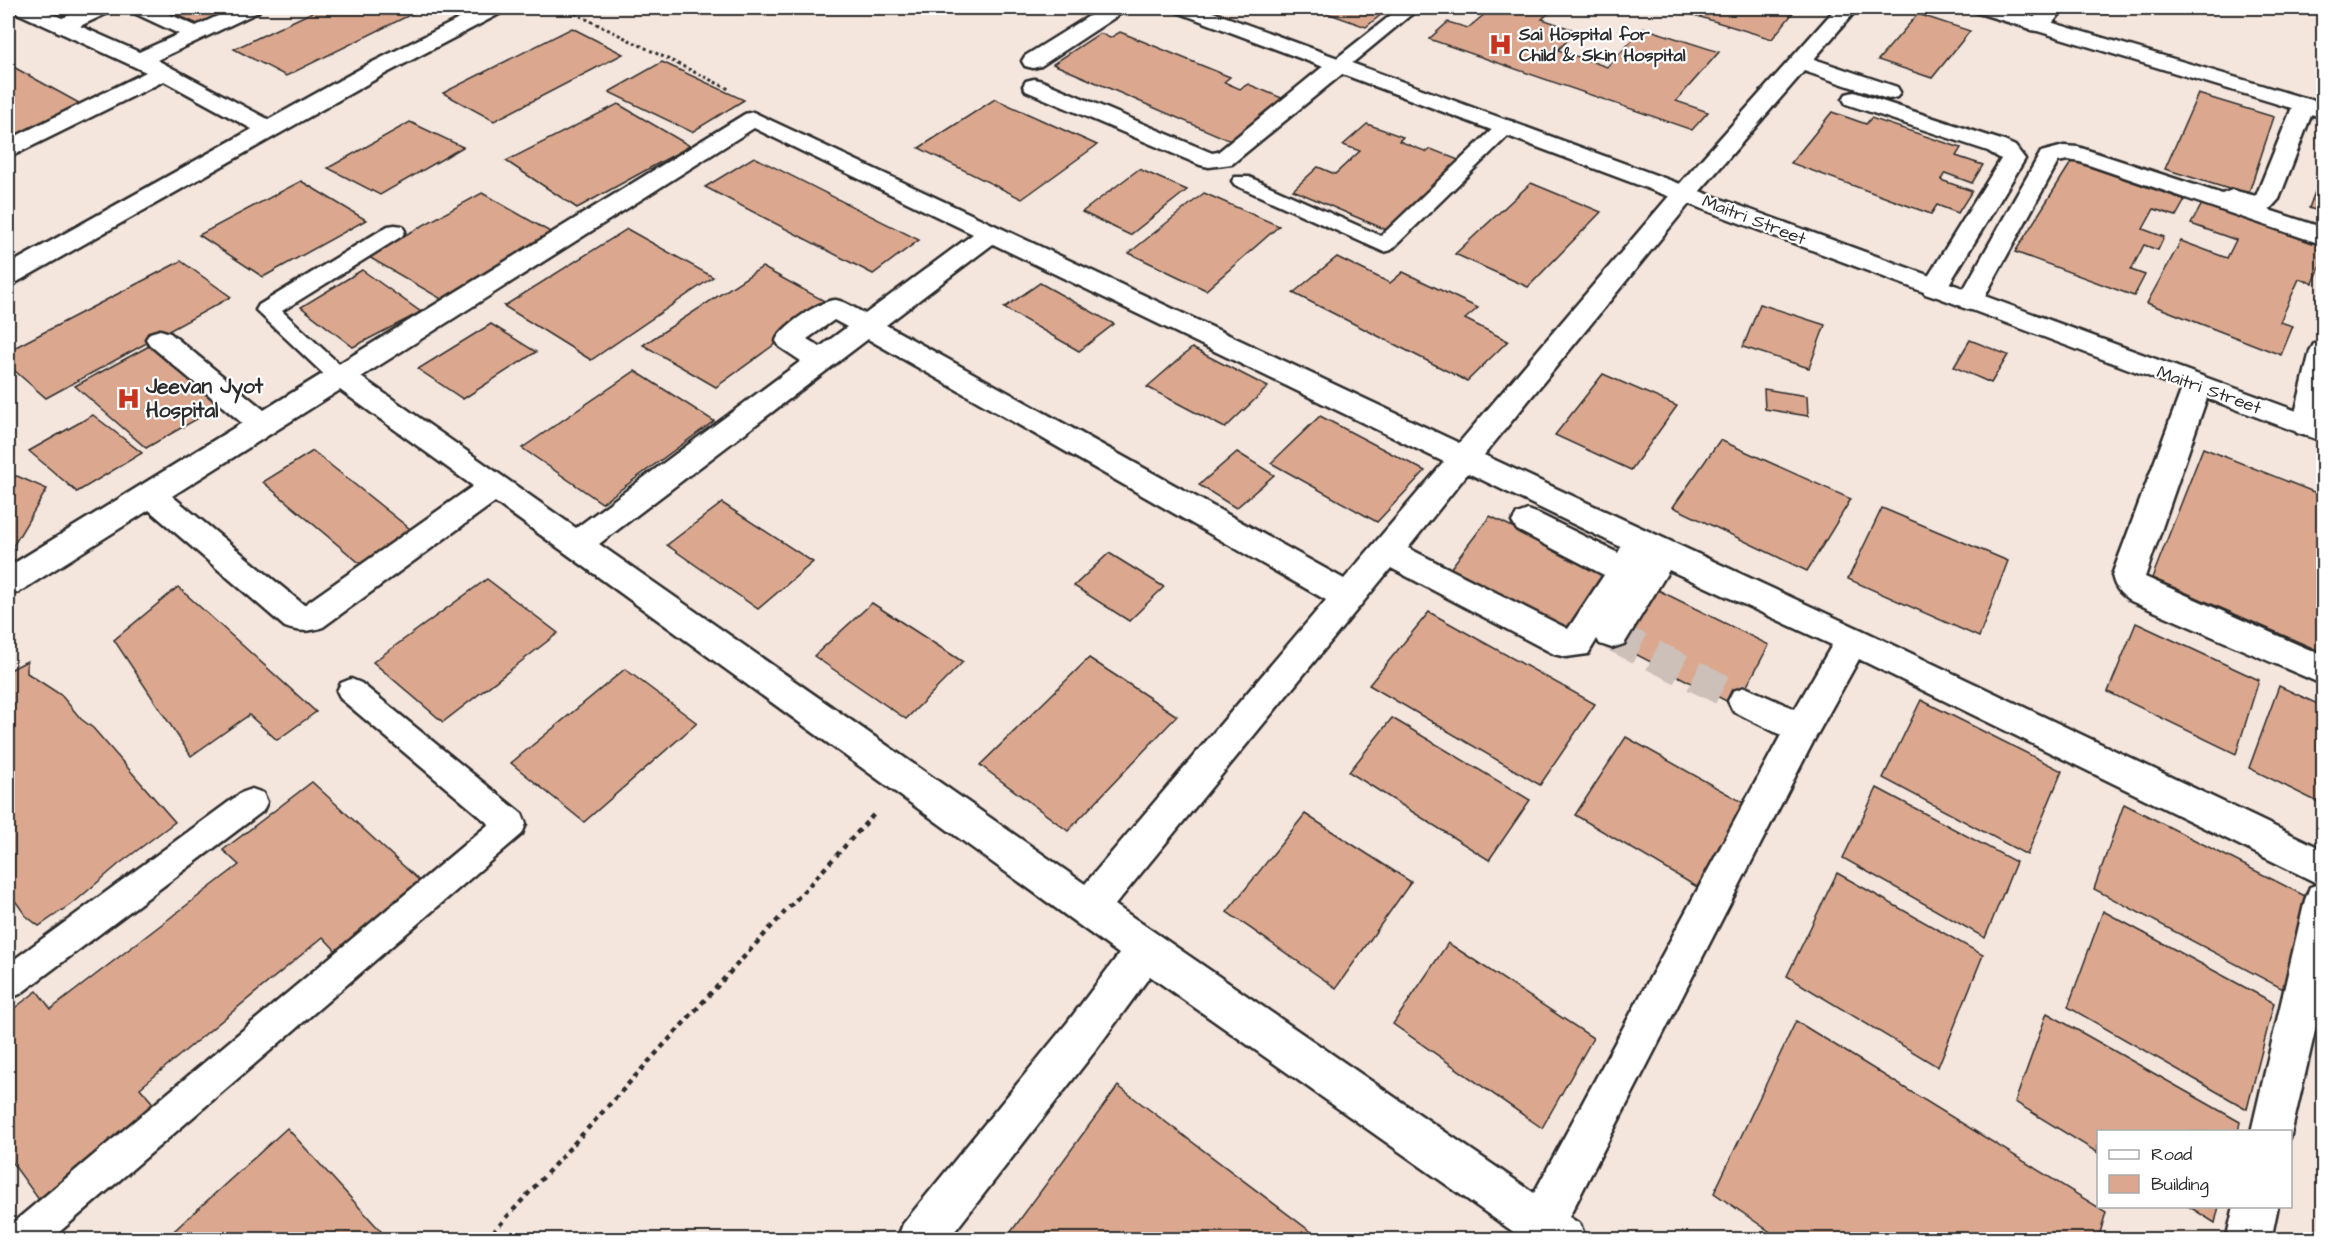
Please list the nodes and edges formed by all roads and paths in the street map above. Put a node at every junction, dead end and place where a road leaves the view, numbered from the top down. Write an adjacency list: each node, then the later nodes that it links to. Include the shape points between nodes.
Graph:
1 (103, 8): 13 (street)
2 (139, 8): 14 (street)
3 (251, 8): 14 (street)
4 (493, 8): 25 (street)
5 (564, 8): 23 (path, via 746,97)
6 (1116, 8): 16 (street)
7 (1184, 8): 18 (street, Maitri Street)
8 (1410, 8): 18 (lane)
9 (1847, 8): 17 (street)
10 (1982, 8): 12 (street)
11 (18, 11): 13 (street)
12 (2046, 16): 22 (street)
13 (63, 26): 15 (street)
14 (197, 34): 15 (street)
15 (140, 60): 19 (street)
16 (1033, 61)
17 (1800, 62): 26 (street); 30 (street)
18 (1340, 65): 20 (street, via 1224,159 1209,160); 24 (street, Maitri Street)
19 (164, 72): 25 (street); 27 (street)
20 (1034, 86)
21 (1854, 99): 36 (street, via 1996,146 2013,159)
22 (2317, 109): 28 (street, via 2262,204); 31 (street, via 2286,201 2291,209)
23 (753, 119): 33 (street); 42 (street)
24 (1507, 126): 29 (lane, via 1384,245); 30 (street, Maitri Street)
25 (269, 129): 35 (street)
26 (2003, 130)
27 (8, 149)
28 (2152, 171)
29 (1242, 181)
30 (1684, 194): 36 (street, Maitri Street); 46 (street)
31 (2324, 223)
32 (395, 231): 42 (lane, via 267,310)
33 (991, 233): 38 (street); 46 (street)
34 (2324, 237): 37 (street, via 2088,157 2057,153 2049,157)
35 (8, 276)
36 (1934, 288): 37 (street, Maitri Street)
37 (1970, 301): 43 (street, Maitri Street)
38 (865, 328): 41 (street); 41 (street, via 831,309 790,338); 55 (street)
39 (160, 339): 44 (street)
40 (2324, 351): 45 (street)
41 (821, 361): 50 (street)
42 (340, 376): 44 (street); 47 (street)
43 (2198, 386): 45 (street, Maitri Street); 58 (street, via 2128,575 2130,584)
44 (262, 424): 48 (street)
45 (2315, 429)
46 (1463, 458): 51 (street); 52 (street)
47 (495, 486): 48 (street, via 311,618 297,618); 50 (street)
48 (150, 494): 54 (street)
49 (1528, 522): 53 (street)
50 (576, 545): 62 (street)
51 (1652, 548): 53 (street); 56 (street); 57 (street)
52 (1386, 551): 53 (street, via 1566,644 1576,644); 55 (street)
53 (1623, 570)
54 (8, 583)
55 (1348, 597): 66 (street)
56 (1612, 635)
57 (1852, 640): 61 (street); 64 (street)
58 (2324, 671)
59 (351, 691): 72 (lane, via 511,824)
60 (1745, 701): 61 (street)
61 (1802, 729): 71 (street)
62 (906, 779): 66 (street); 73 (path)
63 (252, 802): 68 (lane)
64 (2324, 869)
65 (2324, 900): 69 (street)
66 (1088, 909): 67 (street)
67 (1146, 950): 71 (street); 74 (street)
68 (8, 983)
69 (2272, 1130)
70 (2256, 1208): 75 (street)
71 (1553, 1232)
72 (21, 1239)
73 (486, 1239)
74 (919, 1239)
75 (2248, 1239)

